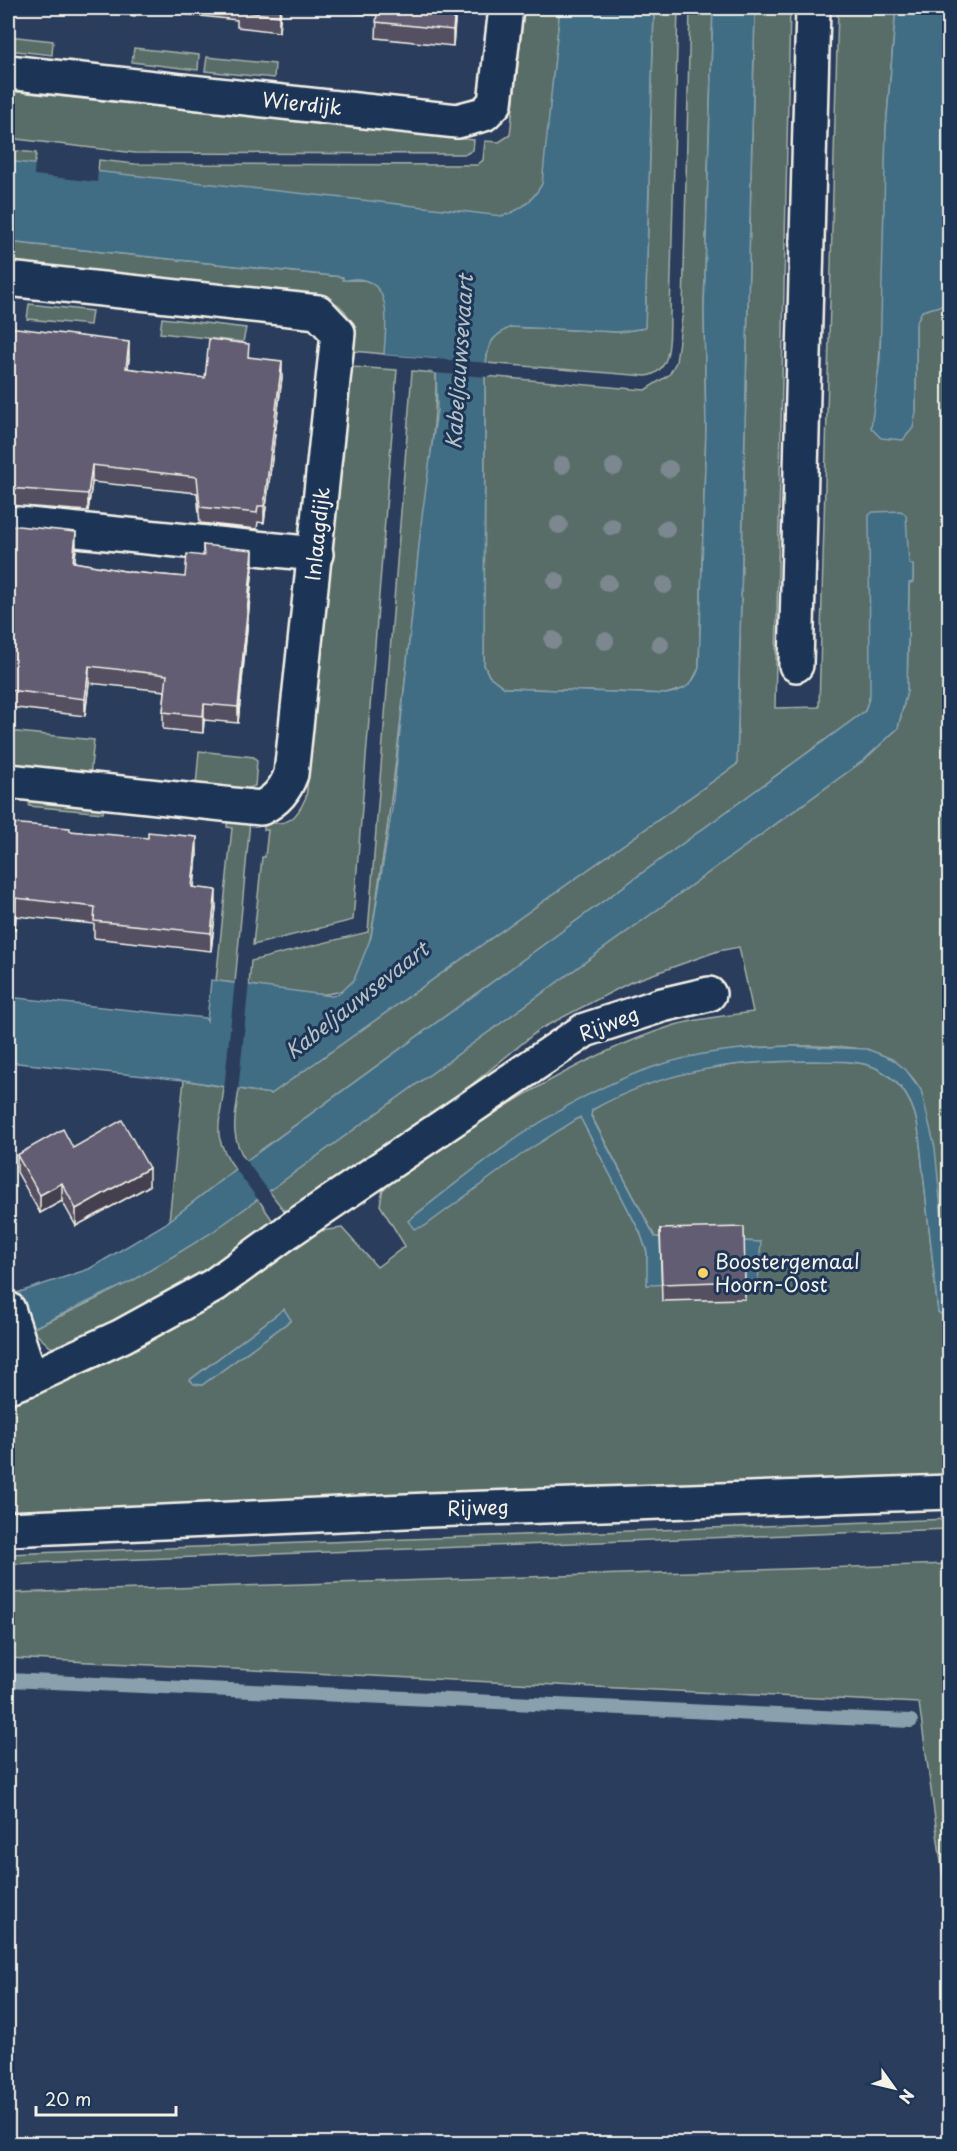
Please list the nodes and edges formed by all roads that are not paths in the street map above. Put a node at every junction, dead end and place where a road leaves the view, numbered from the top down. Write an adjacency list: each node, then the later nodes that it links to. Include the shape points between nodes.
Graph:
1 (506, 8): 3 (street, Wierdijk, via 495,103 484,114 457,121)
2 (813, 8): 7 (street)
3 (8, 72)
4 (8, 279): 6 (street, Inlaagdijk, via 318,312 338,333)
5 (8, 523): 6 (street)
6 (316, 554): 8 (street, Inlaagdijk, via 291,774 286,789 273,802 261,808)
7 (796, 665)
8 (8, 781)
9 (709, 994): 11 (street, Rijweg, via 585,1030 213,1286 122,1336)
10 (13, 1323): 11 (street, Rijweg)
11 (19, 1382)
12 (950, 1492): 13 (street, Rijweg)
13 (8, 1529)

